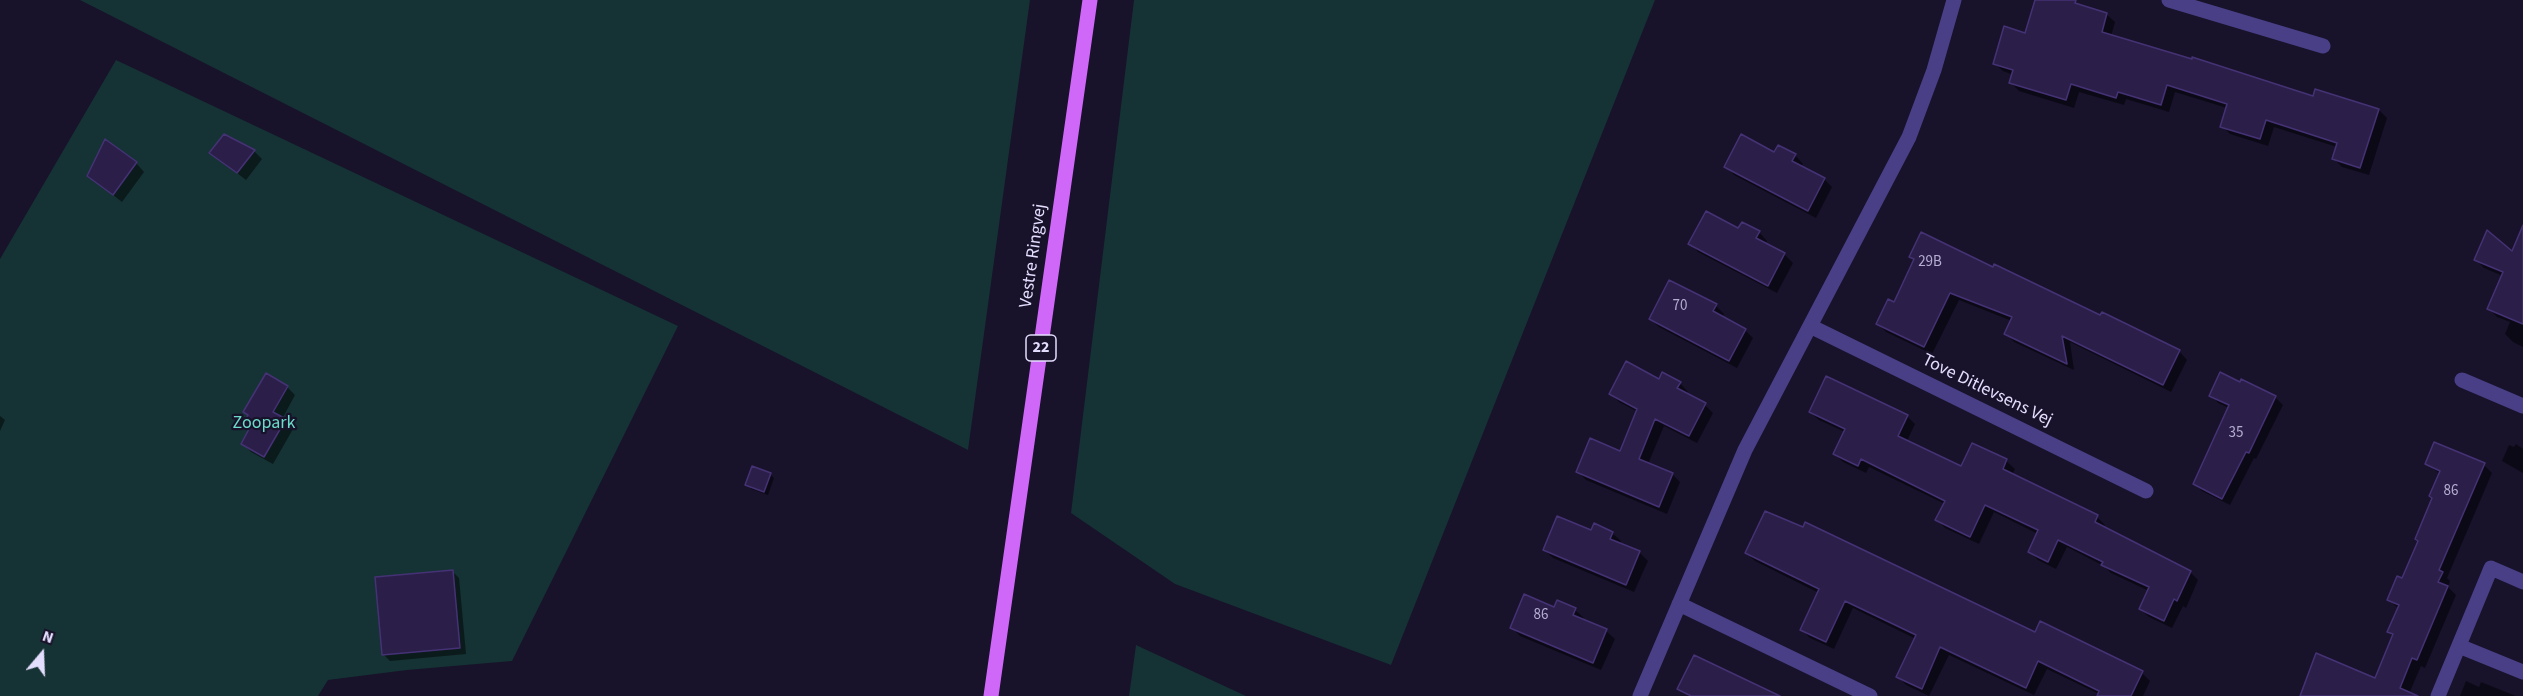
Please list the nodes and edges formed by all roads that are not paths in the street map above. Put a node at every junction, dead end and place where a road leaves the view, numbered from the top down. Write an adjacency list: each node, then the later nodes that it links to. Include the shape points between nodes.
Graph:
1 (1090, 0): 13 (main road, Vestre Ringvej / 22)
2 (1954, 0): 5 (street, via 1934,70 1908,137)
3 (2169, 0): 4 (street)
4 (2323, 46)
5 (1809, 326): 8 (street, Tove Ditlevsens Vej); 10 (street, via 1745,450)
6 (2462, 380): 7 (street)
7 (2523, 406)
8 (2146, 491)
9 (2523, 582): 11 (street, via 2491,568)
10 (1679, 604): 14 (street); 15 (street)
11 (2459, 646): 12 (street); 16 (street)
12 (2523, 672)
13 (992, 696)
14 (1640, 696)
15 (1870, 696)
16 (2438, 696)

